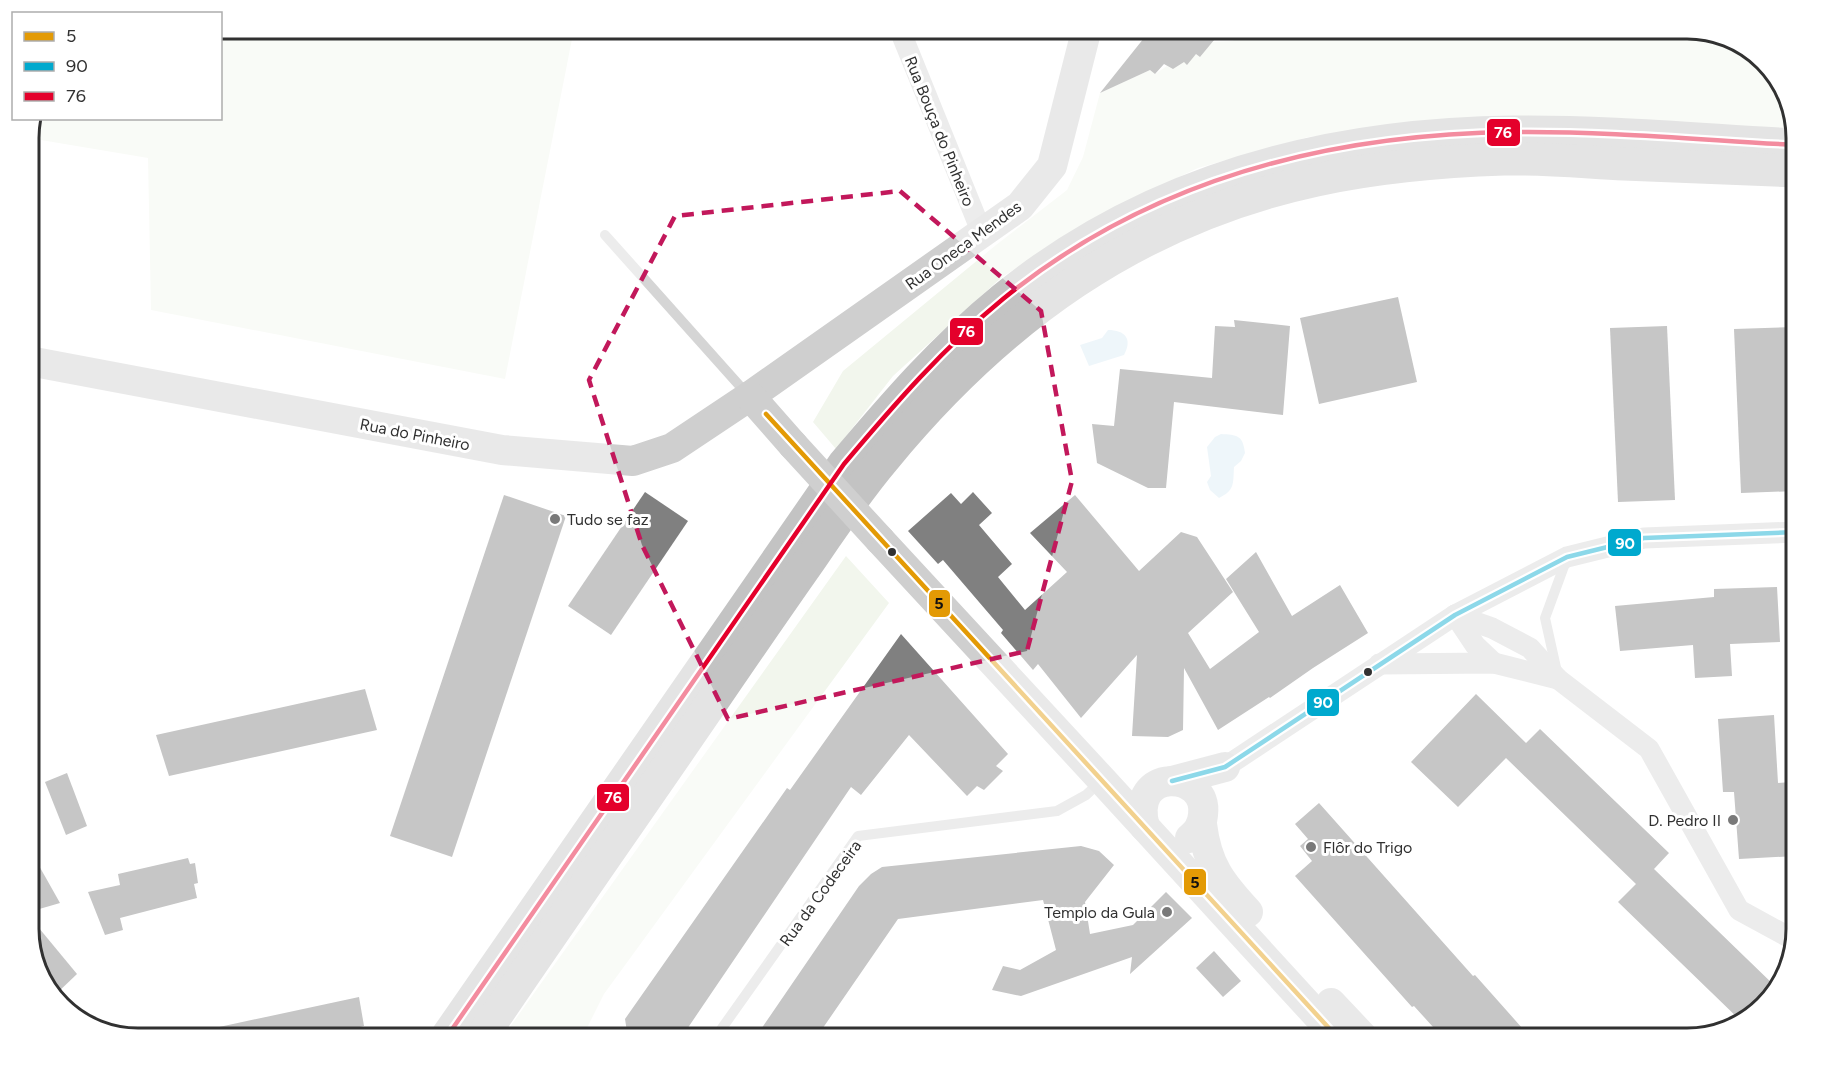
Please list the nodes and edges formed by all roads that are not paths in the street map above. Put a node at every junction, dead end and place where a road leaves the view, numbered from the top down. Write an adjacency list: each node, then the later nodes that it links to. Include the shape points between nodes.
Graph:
1 (903, 39): 5 (street, Rua Bouça do Pinheiro)
2 (1085, 39): 5 (street, Rua Oneca Mendes, via 1052,166 1020,206)
3 (1786, 144): 23 (highway, via 1515,132 1404,138 1352,146 1262,165 1181,194 1104,231 1040,272 1004,298 939,357 844,464)
4 (1786, 171): 24 (highway, via 1506,159 1365,171 1314,180 1223,207 1146,240 1090,271 984,351 884,459)
5 (982, 233): 10 (street, Rua Oneca Mendes)
6 (605, 235): 10 (lane)
7 (39, 363): 8 (street, Rua do Pinheiro)
8 (67, 369): 9 (street); 10 (street, Rua do Pinheiro, via 502,450 633,461 672,448)
9 (39, 381)
10 (750, 396): 18 (street, bridge)
11 (1786, 532): 12 (street, via 1644,538)
12 (1567, 557): 13 (street); 16 (lane, via 1545,618)
13 (1455, 615): 14 (street, via 1475,645); 15 (street); 16 (street, via 1492,628 1530,648)
14 (1494, 663): 15 (street); 16 (street)
15 (1379, 664): 17 (street)
16 (1558, 679): 22 (street, via 1649,749 1739,910)
17 (1225, 767): 19 (street); 20 (street)
18 (1102, 780): 19 (street); 21 (street); 25 (lane, Rua da Codeceira, via 1086,795 1057,811 858,836)
19 (1166, 782): 20 (street, via 1184,783 1194,790 1202,800); 21 (street, via 1149,790 1143,802 1141,815)
20 (1203, 818): 21 (street, via 1196,834 1175,844); 27 (street, via 1204,844 1213,869)
21 (1149, 832): 26 (street)
22 (1786, 935)
23 (453, 1028)
24 (488, 1028)
25 (723, 1028)
26 (1329, 1028)
27 (1355, 1028)

